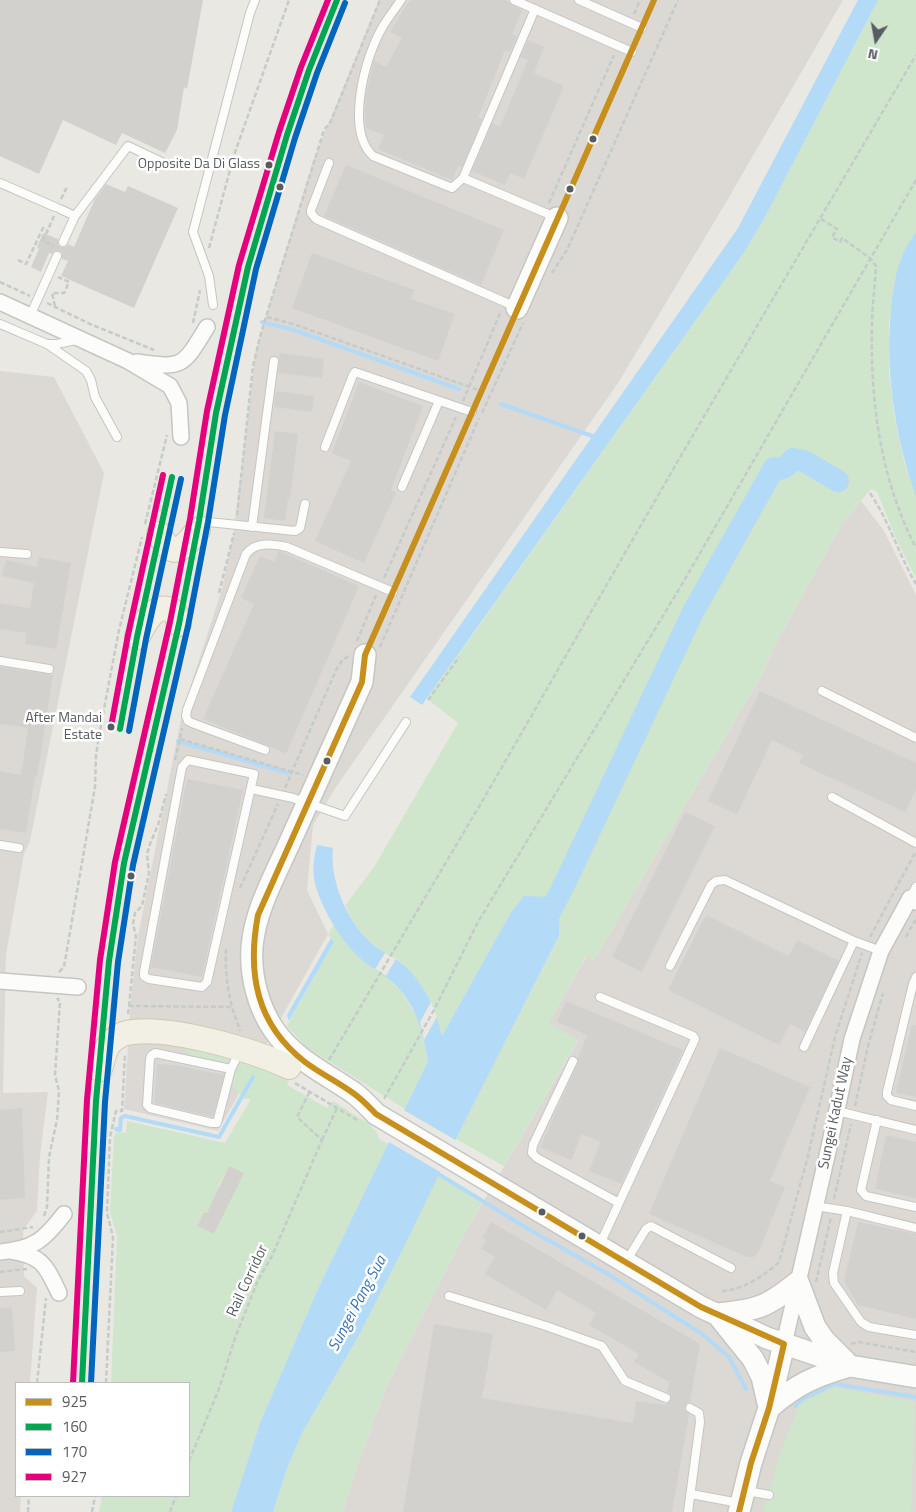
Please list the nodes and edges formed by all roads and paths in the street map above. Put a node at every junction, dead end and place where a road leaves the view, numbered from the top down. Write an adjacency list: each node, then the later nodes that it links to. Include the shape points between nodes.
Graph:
1 (255, 0): 28 (lane, via 193,232)
2 (289, 0): 28 (path, via 234,155)
3 (380, 0): 38 (path, via 331,121 324,130)
4 (402, 0): 17 (lane, via 370,54 360,91 363,142 373,156 452,188)
5 (514, 0): 9 (lane)
6 (579, 0): 10 (lane)
7 (640, 0): 10 (path)
8 (678, 0): 29 (path, via 567,250)
9 (535, 9): 12 (lane); 17 (lane)
10 (630, 23): 11 (lane)
11 (642, 28)
12 (618, 46): 13 (lane); 20 (path)
13 (632, 52)
14 (916, 55): 22 (path)
15 (162, 162): 21 (lane, via 128,146)
16 (329, 163): 36 (lane, via 310,213 316,219)
17 (463, 178): 20 (lane)
18 (916, 180): 26 (path)
19 (0, 183): 21 (lane)
20 (551, 215): 36 (street)
21 (75, 216): 24 (lane)
22 (821, 219): 26 (path, via 837,229 832,237 840,242 842,238); 115 (path)
23 (48, 230): 27 (path, via 42,228 26,264)
24 (63, 242)
25 (57, 256): 32 (lane)
26 (870, 258): 63 (path, via 876,266 873,377 881,451 896,503); 121 (path, via 676,594 478,922)
27 (18, 260)
28 (205, 265): 34 (lane); 41 (path)
29 (548, 279)
30 (0, 282): 32 (path)
31 (64, 293): 35 (path, via 52,293)
32 (38, 299): 35 (path); 37 (lane)
33 (0, 302): 37 (street)
34 (213, 305)
35 (56, 308): 44 (path)
36 (516, 310): 47 (path); 72 (path, via 481,415)
37 (30, 316): 42 (street)
38 (266, 317): 47 (path); 60 (path, via 254,366)
39 (0, 324): 43 (lane)
40 (208, 327): 45 (street, via 188,357 177,364 163,366)
41 (191, 329)
42 (81, 339): 43 (lane); 45 (street)
43 (47, 344): 53 (lane, via 86,371 94,397)
44 (157, 350)
45 (128, 361): 54 (street, via 170,386 179,403)
46 (274, 361): 61 (lane)
47 (469, 387): 48 (path); 50 (path)
48 (481, 391)
49 (439, 401): 50 (lane); 55 (lane, via 355,372); 56 (lane)
50 (460, 408): 51 (lane); 67 (path)
51 (472, 412)
52 (169, 426): 106 (path, via 119,630 100,730 95,787 64,967 57,974)
53 (117, 437)
54 (181, 437)
55 (325, 447)
56 (402, 487)
57 (870, 493): 66 (path)
58 (305, 504): 61 (lane, via 300,528 295,531)
59 (198, 525): 60 (lane); 62 (main road, via 184,547 177,549 165,546)
60 (235, 526): 61 (lane); 69 (path)
61 (252, 527)
62 (160, 534)
63 (916, 548)
64 (0, 552): 65 (lane)
65 (27, 554)
66 (916, 584)
67 (380, 587): 68 (lane); 72 (path); 82 (lane, via 287,547 275,544 249,549 186,716 192,723)
68 (393, 592)
69 (219, 596)
70 (179, 624): 71 (main road, via 173,610 161,608 155,610)
71 (137, 637)
72 (363, 649): 84 (path, via 341,662 336,670); 90 (street, via 362,682)
73 (458, 657): 77 (path)
74 (0, 662): 75 (lane)
75 (49, 669)
76 (822, 691): 80 (lane)
77 (428, 700)
78 (406, 722): 90 (lane, via 345,816)
79 (182, 724): 81 (path)
80 (916, 738)
81 (180, 739): 83 (path); 84 (path)
82 (265, 750)
83 (172, 768)
84 (293, 772): 85 (path); 88 (path)
85 (304, 776)
86 (168, 787): 109 (path, via 148,849 149,873 142,906 135,913 133,924 136,936)
87 (252, 789): 87 (lane, via 254,774 188,760 184,764 144,972 149,979 198,987 206,984); 88 (lane)
88 (282, 795): 90 (lane); 95 (path)
89 (832, 797): 91 (lane)
90 (307, 803): 121 (street, via 258,915 252,948 254,981 273,1030 288,1047 355,1094)
91 (916, 843)
92 (0, 845): 93 (lane)
93 (19, 848)
94 (916, 850): 101 (path)
95 (239, 889)
96 (914, 895): 102 (street, Sungei Kadut Way)
97 (912, 927): 98 (path)
98 (916, 929)
99 (854, 941): 101 (lane); 103 (lane, via 726,880 716,881); 112 (lane)
100 (226, 942): 110 (path, via 225,972)
101 (865, 946): 102 (lane); 142 (path, via 834,1037 808,1156 779,1262 768,1273 734,1290)
102 (881, 952): 122 (street, Sungei Kadut Way, via 852,1039)
103 (670, 966)
104 (916, 978): 119 (lane, via 887,1092 891,1100)
105 (0, 981): 106 (street)
106 (55, 986): 107 (street); 131 (path, via 55,996 60,1002 55,1075 59,1091)
107 (78, 988)
108 (600, 997): 126 (lane, via 695,1037)
109 (129, 1006): 110 (path); 111 (path)
110 (232, 1006): 113 (path, via 243,1041)
111 (125, 1024): 113 (main road, via 132,1032 164,1032 199,1038); 117 (main road, via 109,1045); 155 (path, via 127,1043 122,1111 116,1111 110,1137 107,1213 113,1237)
112 (804, 1047)
113 (236, 1059): 113 (lane, via 155,1053 150,1056 147,1105 216,1123); 116 (main road, via 278,1062)
114 (573, 1061): 126 (lane, via 532,1153)
115 (325, 1066)
116 (289, 1067): 121 (street, via 348,1106)
117 (100, 1069)
118 (310, 1091): 125 (path, via 297,1117)
119 (916, 1106)
120 (337, 1108): 125 (path, Rail Corridor)
121 (383, 1109): 135 (street, via 460,1164)
122 (837, 1111): 123 (lane); 127 (street, Sungei Kadut Way)
123 (877, 1120): 124 (lane); 128 (lane, via 861,1190 866,1196)
124 (916, 1130)
125 (322, 1140): 159 (path, Rail Corridor, via 272,1256 258,1280)
126 (620, 1203): 135 (lane)
127 (815, 1206): 129 (lane); 141 (street, Sungei Kadut Way)
128 (916, 1207)
129 (847, 1210): 133 (lane); 148 (lane, via 833,1273 834,1283 861,1322)
130 (64, 1214): 136 (street, via 43,1239)
131 (44, 1218)
132 (42, 1226): 134 (path)
133 (916, 1228)
134 (0, 1232)
135 (600, 1246): 137 (street)
136 (4, 1251): 145 (street, via 28,1255 42,1262 49,1271)
137 (626, 1262): 138 (lane, via 651,1226); 147 (street)
138 (731, 1268)
139 (31, 1271): 140 (path)
140 (0, 1272)
141 (798, 1282): 147 (street, via 764,1306); 149 (street, Sungei Kadut Way); 152 (street, via 815,1327)
142 (722, 1291)
143 (0, 1292): 144 (lane)
144 (20, 1292)
145 (53, 1292): 154 (path)
146 (449, 1296): 156 (lane, via 602,1346 625,1381)
147 (718, 1314): 149 (street); 158 (street, via 754,1358)
148 (916, 1335)
149 (784, 1344): 152 (street); 158 (street)
150 (847, 1344): 151 (path, via 858,1342)
151 (916, 1352)
152 (850, 1366): 153 (street); 158 (street, via 805,1382)
153 (916, 1377)
154 (37, 1382)
155 (106, 1382)
156 (666, 1398)
157 (690, 1408): 160 (lane, via 699,1413 700,1422)
158 (769, 1408): 165 (street)
159 (190, 1459)
160 (691, 1494): 165 (lane); 169 (lane)
161 (769, 1495): 165 (lane)
162 (30, 1497): 166 (path)
163 (95, 1497): 167 (path)
164 (176, 1497): 168 (path)
165 (741, 1502)
166 (28, 1512)
167 (92, 1512)
168 (170, 1512)
169 (688, 1512)

